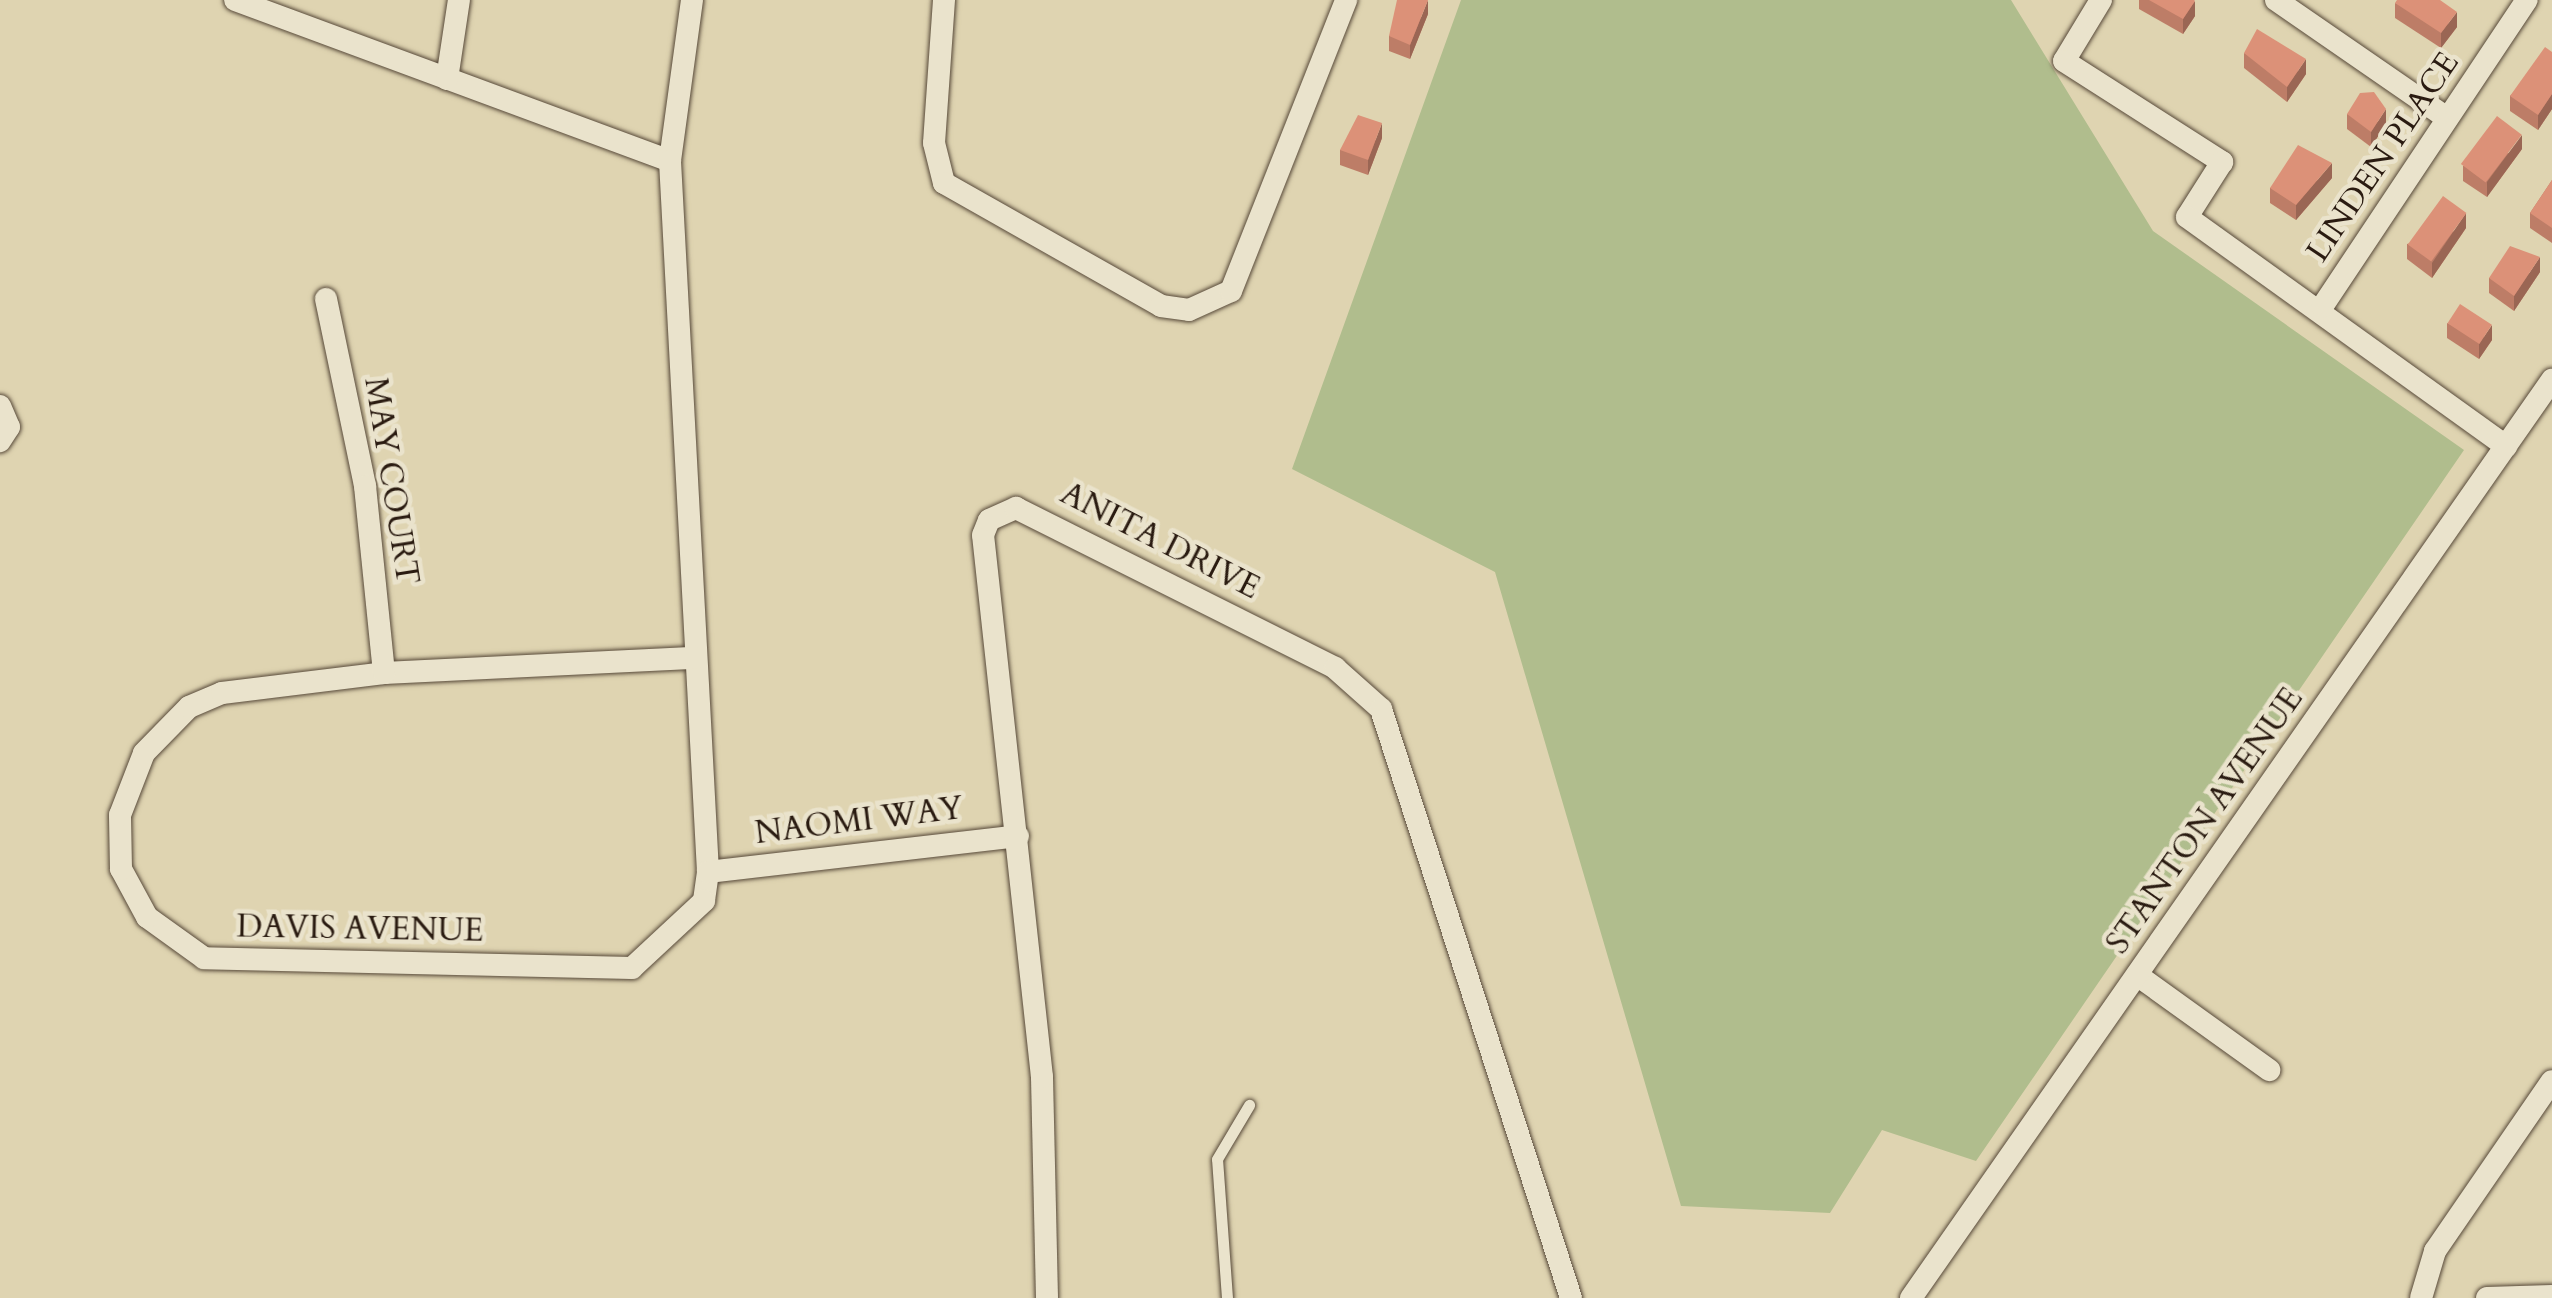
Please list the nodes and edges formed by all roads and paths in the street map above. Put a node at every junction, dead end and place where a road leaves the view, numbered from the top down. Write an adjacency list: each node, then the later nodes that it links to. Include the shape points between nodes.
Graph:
1 (235, 0): 9 (street)
2 (459, 0): 9 (street)
3 (692, 0): 11 (street, DAVIS AVENUE)
4 (944, 0): 5 (street, via 934,143 944,184 1161,306 1189,310 1230,291)
5 (1346, 0)
6 (2101, 0): 13 (street, via 2064,61 2222,162 2187,217)
7 (2276, 0): 10 (street)
8 (2527, 0): 10 (street, LINDEN PLACE)
9 (448, 78): 11 (street)
10 (2447, 118): 13 (street, LINDEN PLACE)
11 (670, 160): 19 (street, DAVIS AVENUE)
12 (326, 300): 20 (street, MAY COURT, via 365,486)
13 (2322, 308): 18 (street, LINDEN PLACE)
14 (2552, 380): 16 (street, STANTON AVENUE)
15 (0, 406): 17 (street, via 9,426)
16 (2545, 407): 18 (street, STANTON AVENUE)
17 (0, 441)
18 (2506, 446): 23 (street, STANTON AVENUE)
19 (696, 658): 20 (street, DAVIS AVENUE); 22 (street, DAVIS AVENUE)
20 (384, 673): 22 (street, DAVIS AVENUE, via 222,693 162,728 120,815 121,869 147,917 204,958 632,968 686,926 704,902)
21 (1018, 836): 22 (street, NAOMI WAY); 28 (street, ANITA DRIVE, via 1042,1077); 30 (street, ANITA DRIVE, via 983,535 1002,511 1035,513 1361,686 1392,731)
22 (708, 872)
23 (2136, 976): 24 (street); 31 (street, STANTON AVENUE)
24 (2269, 1070)
25 (2552, 1080): 32 (street, via 2435,1252)
26 (1248, 1105): 29 (lane, via 1217,1159)
27 (2552, 1296): 33 (street)
28 (1047, 1298)
29 (1227, 1298)
30 (1571, 1298)
31 (1911, 1298)
32 (2421, 1298)
33 (2487, 1298)

